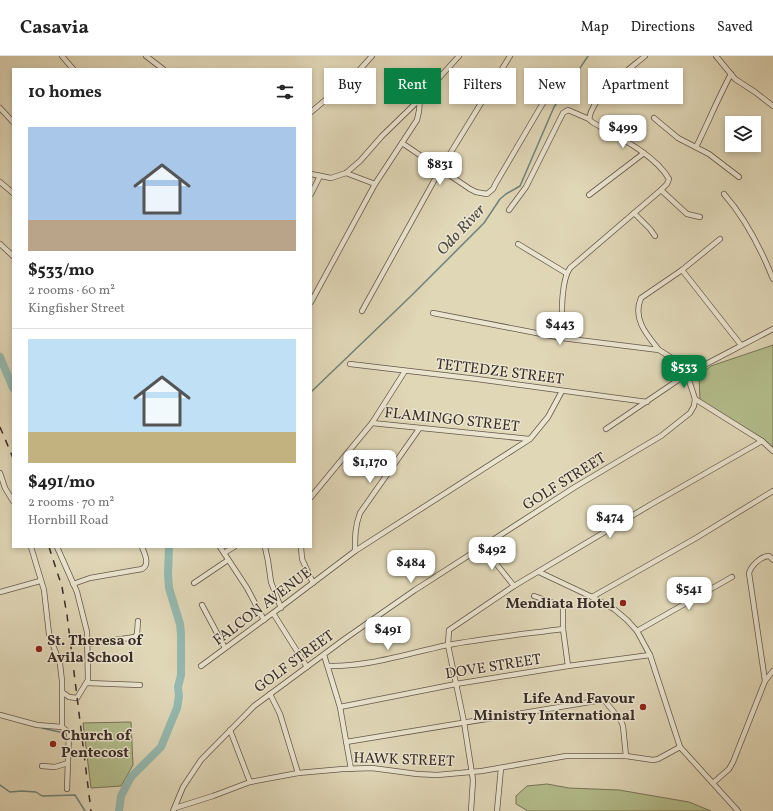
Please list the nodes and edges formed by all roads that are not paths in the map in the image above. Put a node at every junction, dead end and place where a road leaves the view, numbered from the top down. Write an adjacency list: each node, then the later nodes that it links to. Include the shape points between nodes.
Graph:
1 (62, 56): 8 (street)
2 (147, 56): 9 (street)
3 (372, 56): 17 (street, via 354,76)
4 (510, 56): 24 (street)
5 (645, 56): 19 (street, via 613,82 599,99)
6 (716, 56): 11 (street)
7 (455, 57): 10 (street)
8 (72, 68)
9 (163, 68)
10 (441, 74)
11 (730, 74): 15 (street); 22 (street)
12 (415, 104): 25 (street)
13 (420, 104): 21 (street, via 417,120)
14 (542, 104): 24 (street, via 493,189 487,194 476,192)
15 (773, 106)
16 (0, 108): 20 (street)
17 (312, 111)
18 (654, 118): 22 (street, via 678,138)
19 (589, 119): 23 (street); 36 (street, via 571,111 563,113 526,187)
20 (12, 121)
21 (402, 144): 24 (street); 30 (street)
22 (696, 147): 28 (street)
23 (644, 153): 31 (street, via 669,178); 35 (street)
24 (440, 170): 48 (street)
25 (346, 173): 27 (street, via 331,178); 30 (street)
26 (312, 174): 27 (street)
27 (320, 176): 33 (street)
28 (739, 177)
29 (0, 182): 32 (street)
30 (375, 184): 47 (street)
31 (661, 190): 37 (street); 38 (street, via 687,214)
32 (12, 192)
33 (312, 192)
34 (724, 194): 46 (street, via 734,206 764,258)
35 (588, 195)
36 (508, 210)
37 (634, 213): 39 (street); 45 (street)
38 (700, 217)
39 (655, 236)
40 (720, 239): 44 (street)
41 (0, 244): 43 (street)
42 (518, 244): 45 (street)
43 (12, 255)
44 (682, 270): 52 (street); 53 (street, via 641,298 639,304 642,328)
45 (566, 273): 51 (street, via 562,303)
46 (773, 279)
47 (312, 300)
48 (362, 311)
49 (433, 313): 51 (street)
50 (773, 329): 52 (street)
51 (562, 338): 53 (street)
52 (741, 345): 56 (street)
53 (659, 350): 56 (street, via 672,358)
54 (350, 364): 55 (street, TETTEDZE STREET)
55 (405, 371): 57 (street, TETTEDZE STREET); 60 (street)
56 (687, 374): 58 (street); 59 (street)
57 (562, 392): 59 (street, TETTEDZE STREET); 63 (street, FALCON AVENUE, via 548,418)
58 (695, 399): 64 (street); 70 (street, GOLF STREET, via 690,413 661,436)
59 (647, 402): 62 (street)
60 (372, 423): 61 (street, FLAMINGO STREET); 68 (street)
61 (419, 429): 63 (street, FLAMINGO STREET); 78 (street, via 360,513 355,532)
62 (606, 429)
63 (530, 439): 78 (street, FALCON AVENUE)
64 (762, 441): 65 (street); 82 (street)
65 (773, 452)
66 (0, 473): 69 (street)
67 (773, 491): 91 (street)
68 (312, 496)
69 (12, 499)
70 (482, 546): 88 (street); 102 (street, GOLF STREET)
71 (31, 548): 84 (street)
72 (56, 548): 87 (street)
73 (142, 548): 87 (street, via 146,564 142,570 90,578)
74 (221, 548): 79 (street)
75 (232, 548): 79 (street)
76 (266, 548): 93 (street, via 271,582)
77 (301, 548): 86 (street, via 302,559)
78 (356, 551): 86 (street, FALCON AVENUE)
79 (224, 553): 80 (street)
80 (228, 560): 85 (street); 95 (street)
81 (773, 560): 109 (street, via 765,556 750,568 749,573)
82 (539, 572): 88 (street); 91 (street)
83 (732, 577): 98 (street)
84 (40, 581): 89 (street); 113 (street, via 44,590 49,634 60,664)
85 (194, 583)
86 (313, 583): 93 (street, FALCON AVENUE)
87 (73, 584): 99 (street, via 80,600)
88 (514, 586): 100 (street, via 452,627 448,633)
89 (0, 592)
90 (534, 596): 97 (street, via 562,606)
91 (592, 597): 98 (street, via 614,609)
92 (202, 605): 101 (street)
93 (281, 608): 94 (street, FALCON AVENUE)
94 (273, 614): 95 (street, FALCON AVENUE); 107 (street)
95 (264, 620): 101 (street, FALCON AVENUE)
96 (138, 621): 99 (street, via 135,637)
97 (563, 629): 100 (street); 106 (street)
98 (637, 631): 103 (street)
99 (88, 644): 110 (street)
100 (448, 645): 105 (street, via 372,663 344,667); 111 (street)
101 (225, 648): 104 (street, FALCON AVENUE)
102 (324, 655): 105 (street); 107 (street, GOLF STREET)
103 (650, 655): 106 (street, DOVE STREET); 121 (street)
104 (201, 666)
105 (328, 666): 115 (street)
106 (568, 666): 111 (street, DOVE STREET)
107 (307, 667): 114 (street, GOLF STREET)
108 (773, 671): 109 (street)
109 (765, 681): 130 (street, via 733,762)
110 (88, 683): 112 (street); 113 (street, via 77,698 69,697)
111 (456, 684): 115 (street, DOVE STREET); 117 (street)
112 (140, 685)
113 (62, 692): 118 (street)
114 (270, 694): 119 (street, GOLF STREET); 128 (street, via 280,714)
115 (340, 707): 120 (street)
116 (0, 715): 118 (street, via 37,725)
117 (464, 722): 120 (street); 122 (street, via 602,700 622,720); 127 (street)
118 (62, 727): 123 (street, via 69,733)
119 (230, 730): 129 (street); 132 (street, GOLF STREET, via 211,748 191,774)
120 (346, 742): 125 (street)
121 (680, 747): 122 (street, HAWK STREET, via 653,760); 130 (street)
122 (626, 756): 126 (street, HAWK STREET, via 566,756)
123 (68, 763): 124 (street); 131 (street)
124 (42, 766)
125 (351, 768): 127 (street, HAWK STREET, via 437,775); 128 (street, HAWK STREET)
126 (501, 768): 127 (street, HAWK STREET); 134 (street)
127 (472, 772): 133 (street)
128 (298, 773): 129 (street, HAWK STREET)
129 (250, 782): 132 (street, HAWK STREET)
130 (713, 783): 135 (street)
131 (67, 789)
132 (174, 809)
133 (471, 811)
134 (497, 811)
135 (738, 811)

